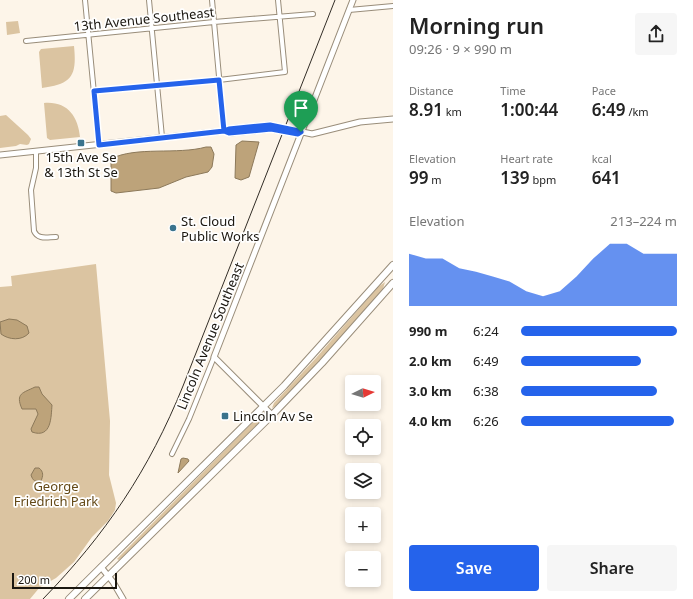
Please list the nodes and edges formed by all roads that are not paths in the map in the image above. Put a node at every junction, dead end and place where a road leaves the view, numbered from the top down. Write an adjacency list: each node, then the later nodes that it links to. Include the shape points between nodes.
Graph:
1 (85, 0): 12 (street)
2 (149, 0): 11 (street)
3 (212, 0): 10 (street)
4 (278, 0): 9 (street)
5 (353, 0): 7 (street, Lincoln Avenue Southeast)
6 (393, 6): 7 (street)
7 (349, 10): 19 (street, Lincoln Avenue Southeast)
8 (313, 14): 9 (street, 13th Avenue Southeast)
9 (280, 17): 10 (street, 13th Avenue Southeast); 14 (street, via 285,72)
10 (214, 22): 11 (street, 13th Avenue Southeast); 14 (street)
11 (152, 28): 12 (street, 13th Avenue Southeast); 15 (street)
12 (88, 34): 13 (street, 13th Avenue Southeast); 16 (street)
13 (26, 41)
14 (219, 80): 15 (street); 18 (street)
15 (157, 84): 16 (street); 20 (street)
16 (94, 91): 21 (street)
17 (393, 119): 19 (street, via 360,122 312,134)
18 (224, 131): 19 (street, via 229,133 271,129 298,134); 20 (street)
19 (301, 132): 27 (street, Lincoln Avenue Southeast)
20 (162, 137): 21 (street)
21 (99, 145): 22 (street)
22 (36, 152): 23 (street); 24 (street, via 36,168 31,190 34,231 41,238)
23 (0, 155)
24 (56, 237)
25 (393, 265): 28 (highway)
26 (393, 283): 29 (highway)
27 (214, 357): 28 (street); 30 (street, Lincoln Avenue Southeast)
28 (264, 406): 29 (street); 31 (highway)
29 (272, 415): 32 (highway)
30 (172, 454)
31 (101, 567): 32 (street); 33 (highway)
32 (108, 576): 34 (highway); 35 (street)
33 (69, 599)
34 (85, 599)
35 (123, 599)

